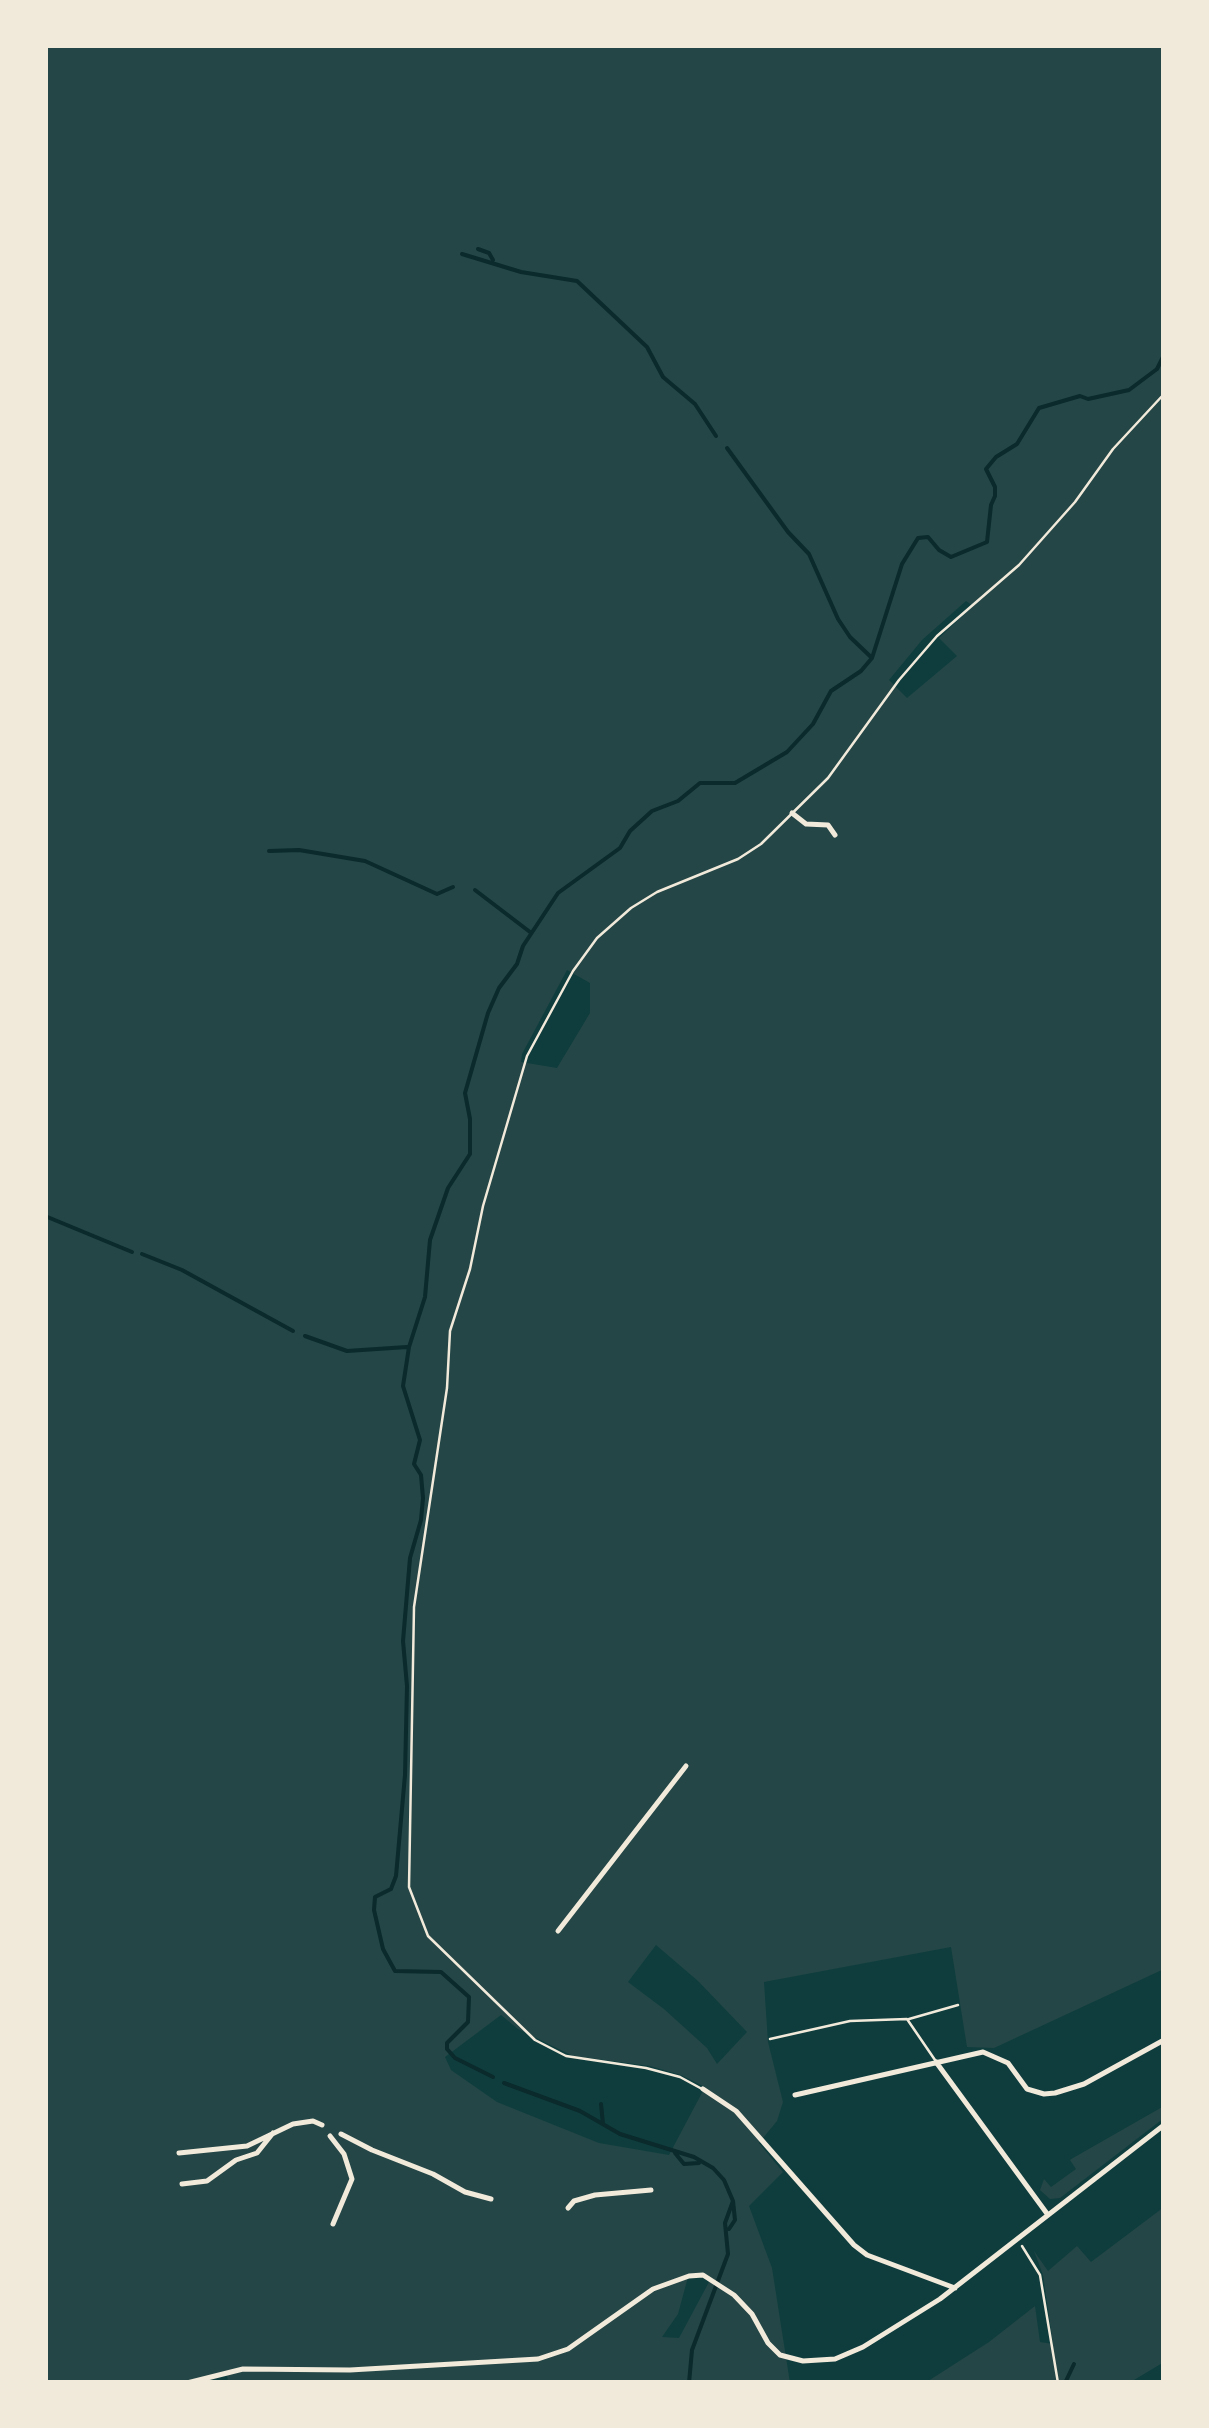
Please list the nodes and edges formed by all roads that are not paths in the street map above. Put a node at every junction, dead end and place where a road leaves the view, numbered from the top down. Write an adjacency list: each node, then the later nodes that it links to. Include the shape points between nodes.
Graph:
1 (1164, 394): 2 (lane, via 1019,566 937,636 828,778)
2 (792, 813): 3 (street, via 806,824 828,825); 11 (lane, via 761,844 657,892 597,938 526,1056 450,1330 414,1607 409,1887 428,1936 524,2030 566,2056 646,2068)
3 (836, 835)
4 (686, 1766): 5 (street)
5 (558, 1931)
6 (958, 2005): 7 (lane)
7 (908, 2020): 8 (lane, via 850,2020); 10 (lane)
8 (770, 2039)
9 (1164, 2040): 10 (street, via 1055,2093 1027,2088 1008,2062 991,2054)
10 (936, 2062): 12 (street); 23 (street)
11 (703, 2089): 25 (street, via 736,2111 854,2246)
12 (795, 2095)
13 (322, 2124): 15 (street)
14 (1164, 2125): 23 (street)
15 (275, 2131): 18 (street, via 247,2146); 19 (street, via 257,2153 207,2181)
16 (341, 2134): 21 (street)
17 (330, 2136): 24 (street, via 352,2179)
18 (179, 2153)
19 (182, 2184)
20 (650, 2190): 22 (street, via 595,2195)
21 (491, 2199)
22 (568, 2208)
23 (1048, 2215): 25 (street)
24 (333, 2224)
25 (955, 2288): 26 (street, via 863,2347 819,2362 774,2350 745,2305 712,2280 688,2276 653,2289 568,2349 538,2358 350,2370 242,2369)
26 (186, 2383)

